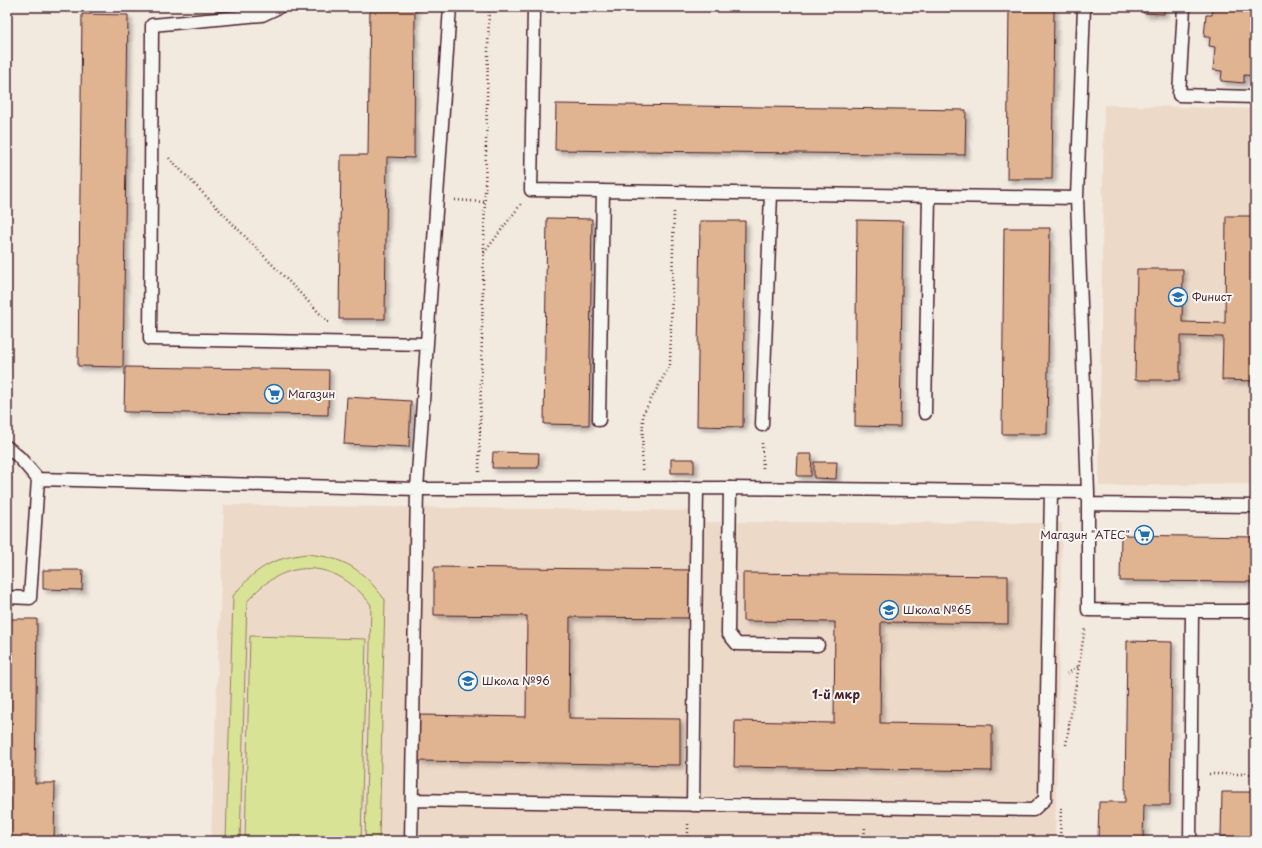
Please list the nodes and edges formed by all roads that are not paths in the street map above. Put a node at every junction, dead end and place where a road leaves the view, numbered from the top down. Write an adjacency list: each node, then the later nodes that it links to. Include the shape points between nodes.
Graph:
1 (279, 7): 11 (lane, via 262,15 152,25 150,339)
2 (450, 7): 11 (lane)
3 (534, 7): 7 (lane, via 532,190)
4 (1084, 7): 10 (lane)
5 (1184, 7): 6 (lane, via 1178,96)
6 (1255, 97)
7 (603, 192): 8 (lane); 13 (lane)
8 (771, 194): 9 (lane); 14 (lane)
9 (928, 196): 10 (lane); 12 (lane)
10 (1076, 198): 21 (lane)
11 (427, 344): 19 (lane)
12 (925, 413)
13 (599, 420)
14 (762, 424)
15 (7, 447): 16 (lane)
16 (38, 480): 19 (lane); 23 (lane, via 30,598)
17 (697, 488): 18 (lane); 19 (lane); 28 (lane)
18 (730, 488): 20 (lane); 26 (lane, via 728,633 737,644)
19 (417, 489): 27 (lane)
20 (1051, 492): 21 (lane); 28 (lane, via 1045,799 1033,810)
21 (1088, 498): 22 (lane); 24 (lane, via 1088,610)
22 (1255, 506)
23 (7, 597)
24 (1192, 611): 25 (lane); 30 (lane)
25 (1255, 611)
26 (818, 645)
27 (412, 800): 28 (lane); 29 (lane)
28 (693, 805)
29 (411, 841)
30 (1190, 841)

